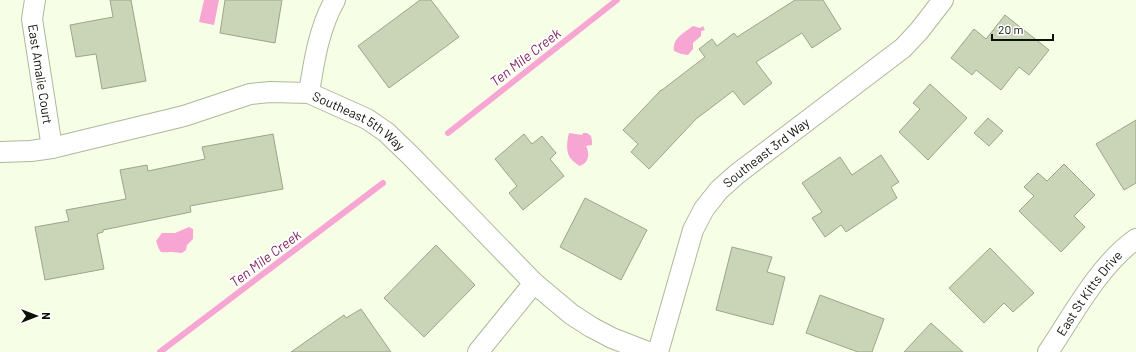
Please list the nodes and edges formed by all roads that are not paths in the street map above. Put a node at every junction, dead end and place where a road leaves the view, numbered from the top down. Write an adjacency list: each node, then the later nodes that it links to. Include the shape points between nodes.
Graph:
1 (35, 0): 5 (street, East Amalie Court, via 32,20)
2 (335, 0): 4 (street, via 328,12 315,54)
3 (943, 0): 11 (street, Southeast 3rd Way, via 903,48 719,190 704,209 693,230)
4 (309, 93): 5 (street, Southeast 5th Way, via 250,94 184,116); 8 (street, Southeast 5th Way, via 367,119 386,132)
5 (52, 148): 6 (street, Southeast 5th Way)
6 (0, 152)
7 (1136, 239): 12 (street, East St Kitts Drive, via 1112,260 1097,279)
8 (534, 283): 9 (street); 10 (street, Southeast 5th Way, via 564,309 591,327)
9 (478, 352)
10 (648, 352)
11 (658, 352)
12 (1048, 352)

